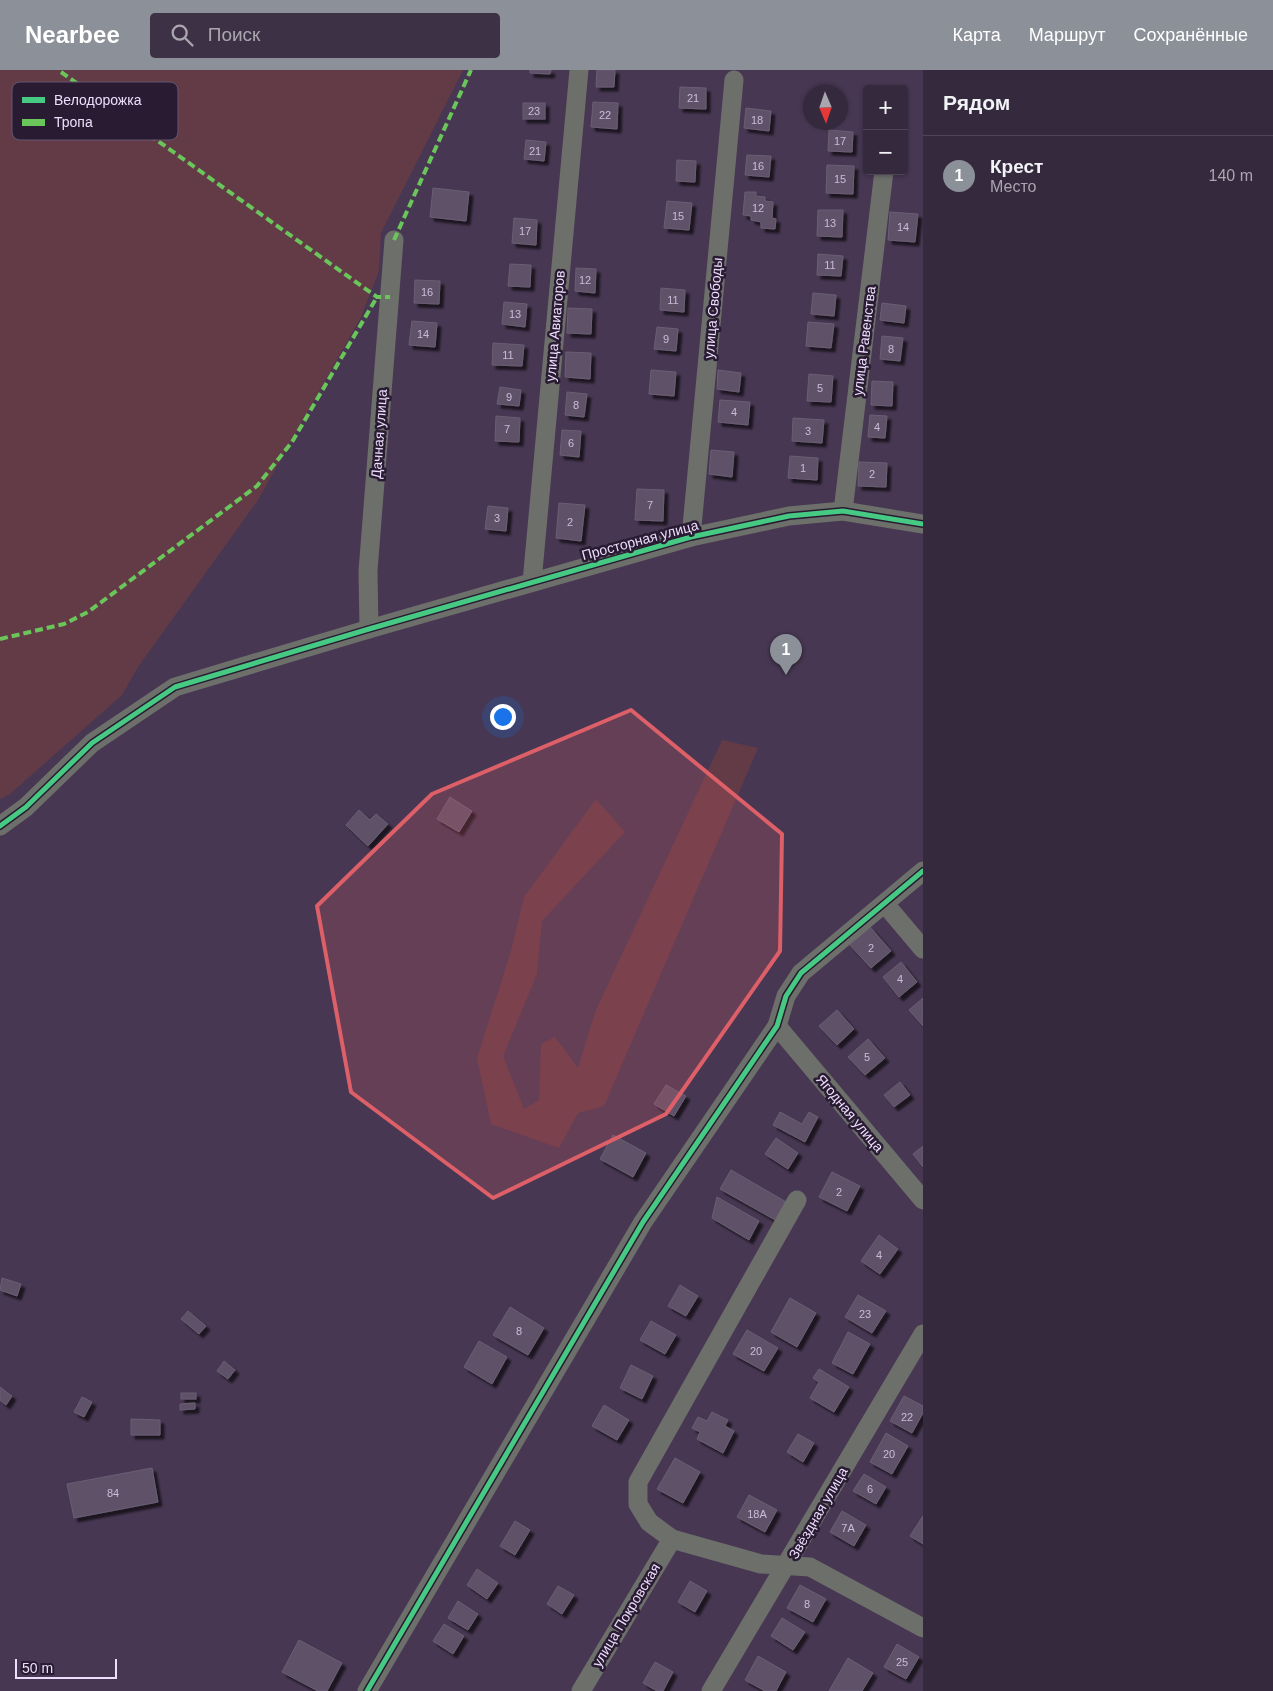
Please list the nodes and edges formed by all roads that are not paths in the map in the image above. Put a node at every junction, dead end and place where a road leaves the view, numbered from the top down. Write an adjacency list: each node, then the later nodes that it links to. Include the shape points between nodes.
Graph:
1 (580, 70): 8 (street, улица Авиаторов)
2 (734, 80): 7 (street, улица Свободы)
3 (884, 175): 5 (street, улица Равенства)
4 (394, 240): 9 (street, Дачная улица, via 368,571)
5 (843, 511): 6 (street, Просторная улица); 7 (street, Просторная улица, via 789,516)
6 (923, 524)
7 (691, 537): 8 (street, Просторная улица)
8 (532, 582): 9 (street, Просторная улица)
9 (369, 628): 10 (street, Просторная улица, via 175,687 92,744 26,807)
10 (0, 826)
11 (923, 872): 12 (street)
12 (885, 904): 13 (street); 14 (street, via 801,973 786,996)
13 (923, 949)
14 (777, 1026): 16 (street, Ягодная улица); 21 (street, via 643,1222)
15 (798, 1200): 18 (street, via 638,1482 638,1504 649,1522)
16 (923, 1200)
17 (923, 1334): 19 (street, Звёздная улица)
18 (672, 1539): 19 (street, via 761,1564); 22 (street, улица Покровская)
19 (787, 1565): 20 (street, via 810,1567); 23 (street, Звёздная улица)
20 (923, 1628)
21 (367, 1691)
22 (581, 1691)
23 (711, 1691)

